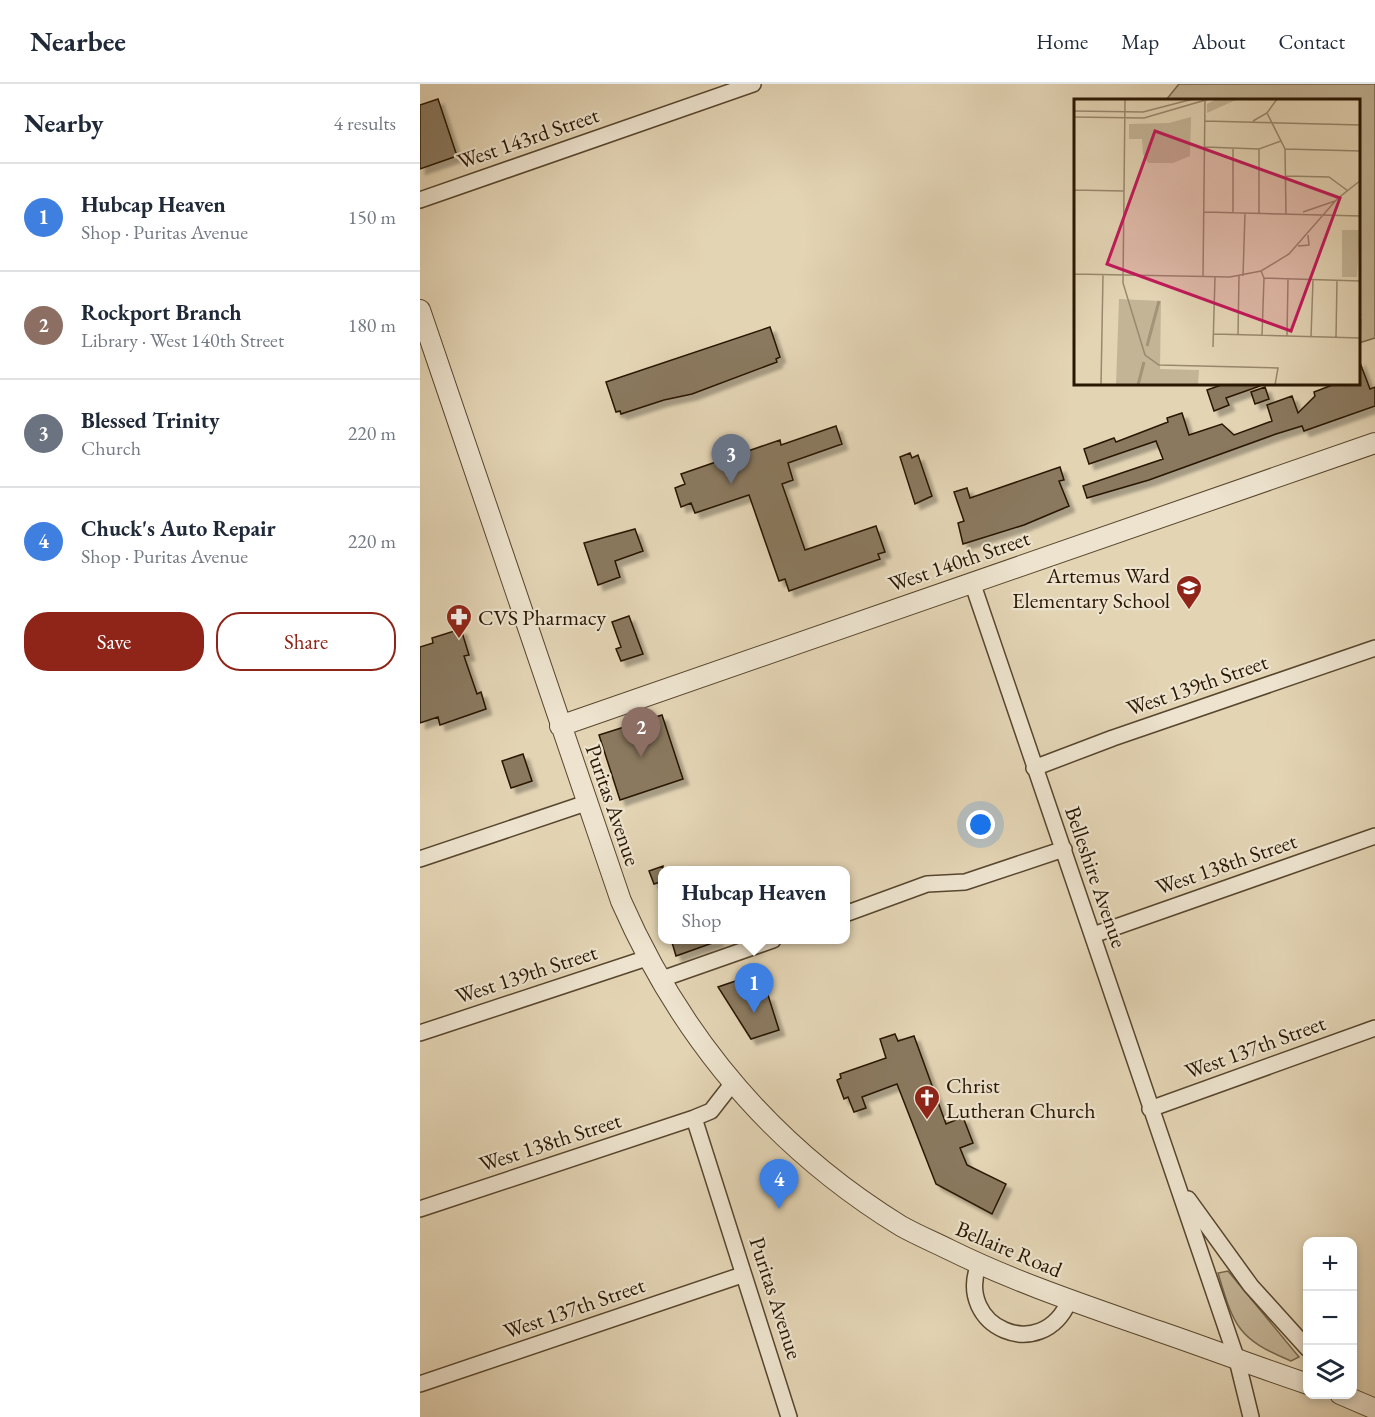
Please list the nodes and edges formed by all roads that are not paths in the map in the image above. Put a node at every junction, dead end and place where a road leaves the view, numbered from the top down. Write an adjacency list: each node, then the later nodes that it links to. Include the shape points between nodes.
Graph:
1 (753, 84): 2 (street, West 143rd Street)
2 (420, 200)
3 (420, 310): 7 (street, Puritas Avenue)
4 (1375, 443): 5 (street, West 140th Street)
5 (972, 582): 7 (street, West 140th Street); 8 (street, Belleshire Avenue)
6 (1375, 648): 8 (street, West 139th Street)
7 (560, 726): 9 (street, Puritas Avenue)
8 (1034, 768): 11 (street, Belleshire Avenue)
9 (586, 803): 12 (street); 16 (street, Puritas Avenue, via 621,901)
10 (1375, 836): 14 (street, West 138th Street)
11 (1064, 849): 13 (street, via 965,882 927,884); 14 (street, Belleshire Avenue)
12 (420, 859)
13 (850, 913)
14 (1093, 935): 21 (street, Belleshire Avenue)
15 (759, 944): 17 (street)
16 (647, 958): 17 (street, Puritas Avenue); 19 (street, West 139th Street)
17 (659, 980): 20 (street, Puritas Avenue)
18 (1375, 1028): 21 (street, West 137th Street)
19 (420, 1033)
20 (732, 1084): 22 (street, via 711,1111); 25 (street, Bellaire Road, via 836,1182 902,1227)
21 (1150, 1109): 23 (street, Belleshire Avenue)
22 (694, 1118): 24 (street, West 138th Street); 26 (street, Puritas Avenue)
23 (1178, 1186): 28 (street, Belleshire Avenue, via 1251,1286); 29 (street, Belleshire Avenue)
24 (420, 1209)
25 (979, 1264): 27 (street, Bellaire Road); 27 (street, via 972,1288 977,1304 987,1318 1006,1330 1030,1334 1045,1330 1063,1316)
26 (742, 1275): 31 (street, West 137th Street); 32 (street, Puritas Avenue)
27 (1070, 1301): 29 (street, Bellaire Road)
28 (1304, 1345)
29 (1237, 1360): 30 (street, Bellaire Road); 33 (street, Belleshire Avenue)
30 (1303, 1382)
31 (420, 1384)
32 (789, 1417)
33 (1251, 1417)

